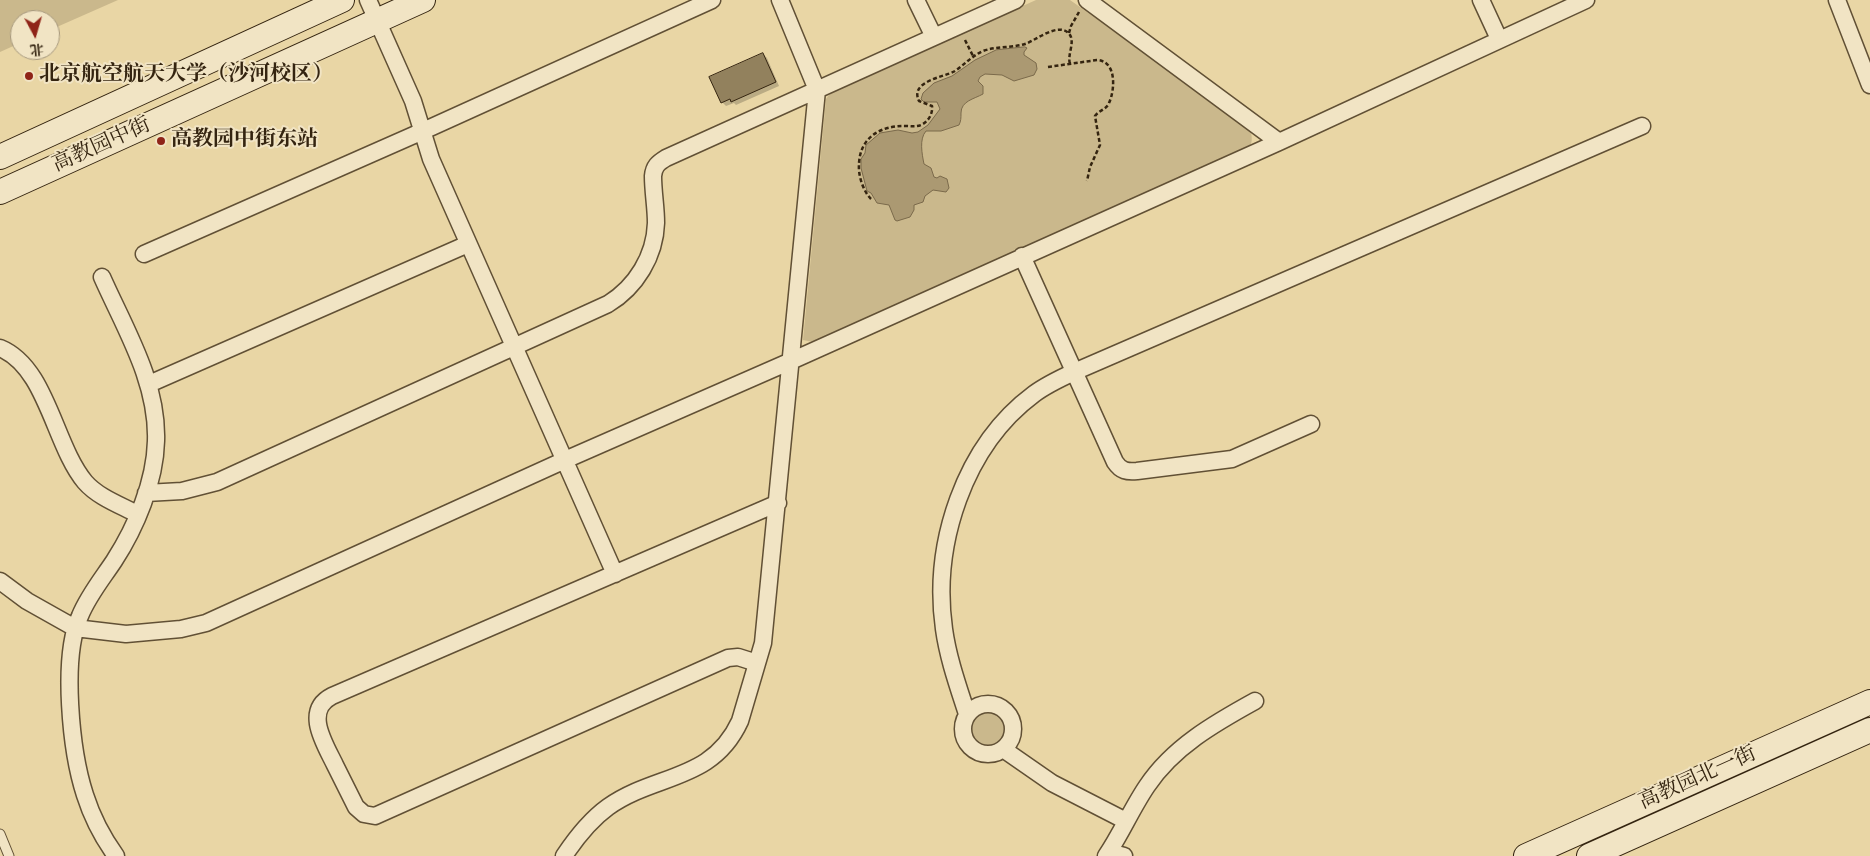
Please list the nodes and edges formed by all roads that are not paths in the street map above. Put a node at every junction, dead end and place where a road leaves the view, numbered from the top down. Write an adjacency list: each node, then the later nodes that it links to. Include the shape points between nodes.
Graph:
1 (342, 0): 20 (main road, 高教园中街)
2 (423, 0): 12 (main road, 高教园中街)
3 (712, 0): 18 (street)
4 (780, 0): 16 (street)
5 (916, 0): 13 (street)
6 (926, 0): 13 (street)
7 (1016, 0): 13 (street)
8 (1481, 0): 14 (street)
9 (1586, 0): 14 (street)
10 (1838, 0): 15 (street)
11 (1084, 4): 19 (street)
12 (372, 10): 18 (street, via 406,82); 21 (main road, 高教园中街)
13 (938, 35): 16 (street)
14 (1499, 39): 19 (street)
15 (1870, 86)
16 (818, 90): 27 (street, via 658,163 653,176 655,235 645,266 636,279 618,298); 28 (street)
17 (1642, 126): 29 (street)
18 (423, 131): 22 (street, via 431,159); 23 (street)
19 (1279, 142): 24 (street)
20 (0, 157)
21 (0, 192)
22 (468, 244): 27 (street); 30 (street)
23 (144, 254)
24 (1022, 256): 28 (street); 29 (street)
25 (102, 277): 30 (street)
26 (0, 348): 35 (street, via 27,368 74,465 87,483 98,493)
27 (515, 348): 32 (street); 33 (street, via 217,482 182,491)
28 (791, 361): 32 (street); 34 (street)
29 (1074, 372): 31 (street, via 1115,462 1126,471 1232,459); 42 (street, via 1036,393 1003,424 966,478 956,503 944,567 942,616 947,646)
30 (149, 384): 33 (street, via 156,408 156,441)
31 (1311, 424)
32 (565, 460): 36 (street); 38 (street, via 206,623 126,634)
33 (146, 493): 35 (street)
34 (778, 503): 36 (street); 39 (street, via 766,626)
35 (137, 514): 38 (street, via 128,537 86,603)
36 (615, 574): 39 (street, via 326,699 318,712 320,734 359,812 379,814 728,658 738,657)
37 (0, 581): 38 (street)
38 (75, 628): 49 (street, via 70,684 75,752 90,809)
39 (757, 663): 50 (street, via 735,732 714,757 702,766 647,786 608,807 588,824)
40 (1255, 701): 45 (street, via 1220,720 1175,754 1147,785)
41 (1870, 702): 51 (main road, 高教园北一街)
42 (968, 714): 44 (street, via 962,730 968,746 983,754); 44 (street, via 982,704 1005,710 1014,732)
43 (1870, 730): 52 (main road, 高教园北一街)
44 (1003, 749): 45 (street, via 1052,783)
45 (1126, 821): 47 (street)
46 (0, 834): 48 (lane)
47 (1113, 855)
48 (10, 856)
49 (116, 856)
50 (564, 856)
51 (1526, 856)
52 (1589, 856)

